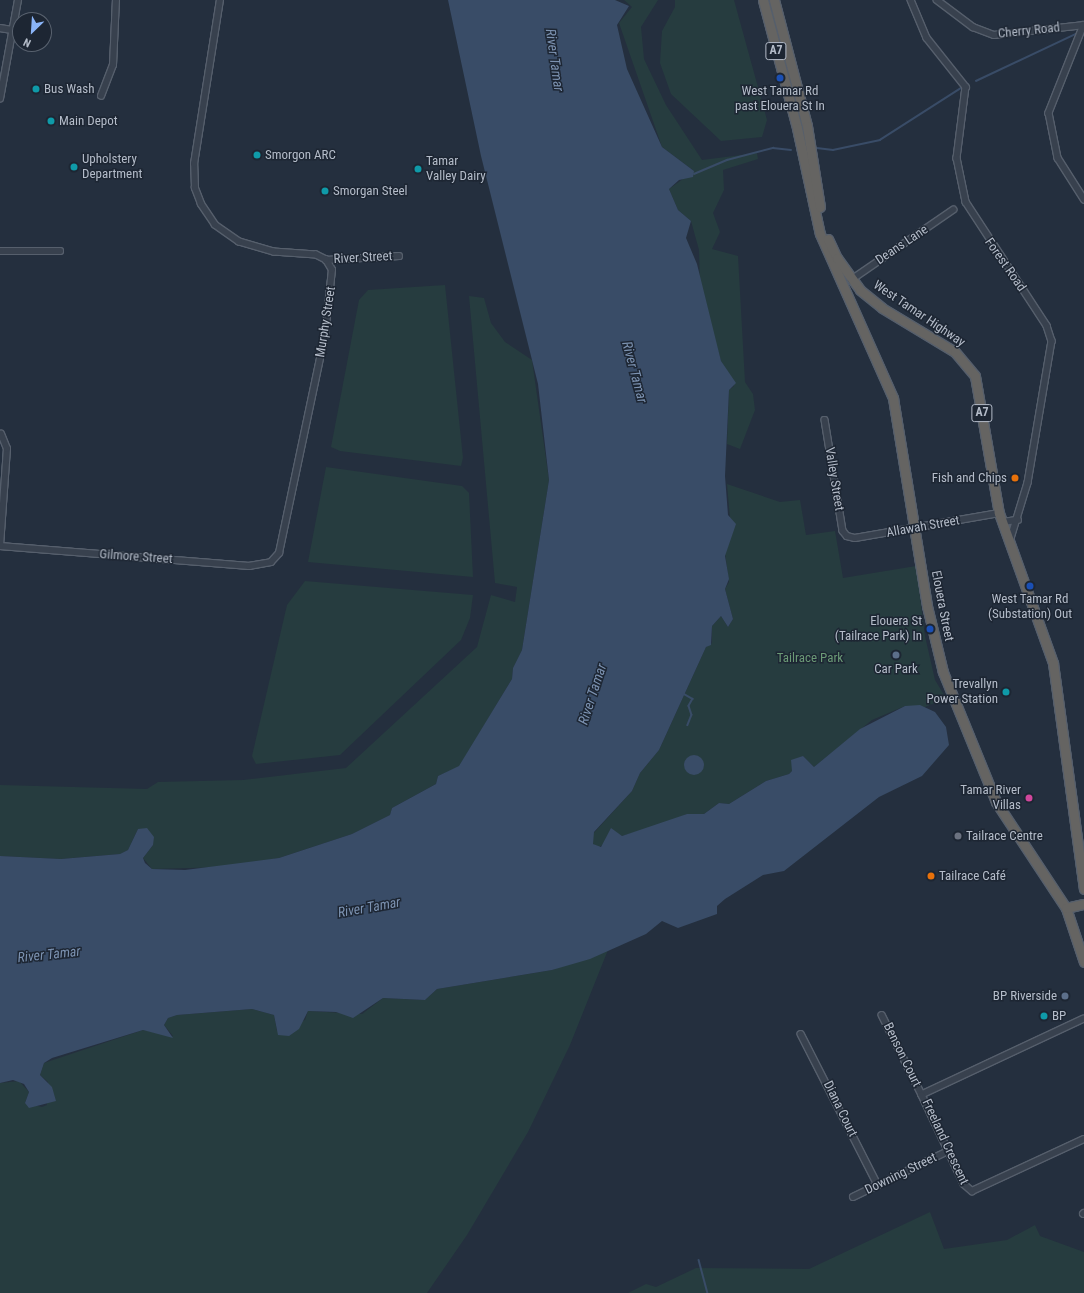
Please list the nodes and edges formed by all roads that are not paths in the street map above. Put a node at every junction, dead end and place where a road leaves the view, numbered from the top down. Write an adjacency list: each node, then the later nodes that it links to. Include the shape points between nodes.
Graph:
1 (18, 0): 8 (street)
2 (116, 0): 13 (street, via 113,64)
3 (220, 0): 19 (street, via 194,164 200,200 215,225 239,242 274,252 316,255)
4 (763, 0): 25 (highway, Elouera Street / A7, via 797,128 820,234 893,398)
5 (774, 0): 20 (highway, West Tamar Highway / A7, via 807,126 826,233)
6 (911, 0): 24 (street, Forest Road, via 927,38 966,87 957,158 966,202 1050,332 1051,352 1042,406)
7 (937, 0): 9 (street, Cherry Road, via 973,27 994,35)
8 (16, 12)
9 (1084, 25): 14 (street, via 1049,117 1058,158)
10 (0, 28): 11 (street)
11 (12, 30): 12 (street)
12 (0, 96)
13 (101, 96)
14 (1084, 199)
15 (954, 210): 20 (street, Deans Lane)
16 (0, 251): 17 (street)
17 (60, 251)
18 (399, 256): 19 (street, River Street)
19 (326, 260): 29 (street, Murphy Street, via 333,281 325,335 284,539)
20 (851, 280): 23 (highway, West Tamar Highway / A7, via 882,308 955,352 972,370)
21 (825, 420): 26 (street, Valley Street, via 843,531)
22 (1, 434): 28 (street, via 7,449)
23 (1001, 518): 24 (street, Allawah Street); 25 (street, Allawah Street); 27 (highway, West Tamar Highway / A7)
24 (1018, 520): 27 (street, Forest Road)
25 (915, 528): 26 (street, Allawah Street, via 855,538); 32 (highway, Elouera Street / A7, via 935,644 949,687 1001,813)
26 (847, 536)
27 (1009, 542): 30 (highway, West Tamar Highway / A7, via 1053,663)
28 (0, 546): 29 (street, Gilmore Street, via 249,566)
29 (271, 562)
30 (1084, 889)
31 (1084, 904): 32 (highway)
32 (1068, 912): 33 (highway, A7)
33 (1084, 962)
34 (882, 1015): 37 (street, Benson Court)
35 (1084, 1019): 37 (street, Freeland Crescent)
36 (802, 1034): 40 (street, Diana Court)
37 (922, 1095): 39 (street, Freeland Crescent)
38 (1084, 1140): 39 (street, Freeland Crescent, via 976,1192 967,1188)
39 (948, 1151): 40 (street, Downing Street)
40 (878, 1184): 41 (street, Downing Street)
41 (853, 1197)

